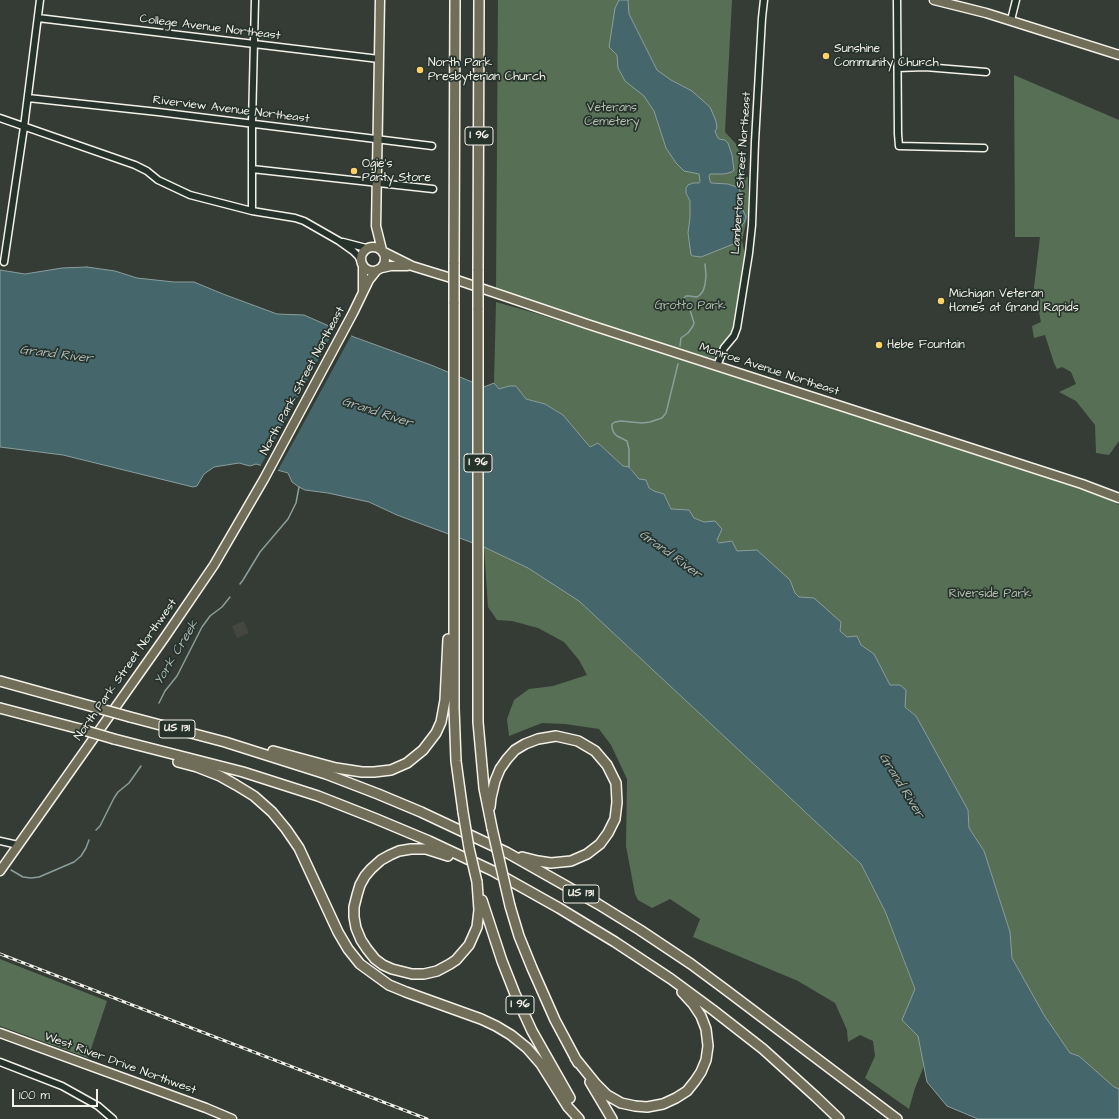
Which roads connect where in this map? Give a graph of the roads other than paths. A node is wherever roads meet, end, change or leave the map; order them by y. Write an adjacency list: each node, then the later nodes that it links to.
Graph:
1 (40, 0): 10 (street)
2 (255, 0): 12 (street)
3 (380, 0): 14 (main road)
4 (455, 0): 40 (highway, I 96, bridge)
5 (479, 0): 45 (highway, I 96, bridge)
6 (764, 0): 37 (street, Lamberton Street Northeast)
7 (897, 0): 15 (street)
8 (934, 0): 11 (main road)
9 (1016, 0): 11 (street)
10 (38, 18): 12 (street, College Avenue Northeast); 17 (street)
11 (1011, 20): 13 (main road)
12 (254, 44): 14 (street, College Avenue Northeast); 19 (street)
13 (1119, 55)
14 (379, 59): 21 (main road)
15 (898, 68): 16 (street); 23 (street)
16 (986, 72)
17 (28, 98): 19 (street, Riverview Avenue Northeast); 20 (street)
18 (0, 118): 20 (street)
19 (252, 124): 21 (street, Riverview Avenue Northeast); 24 (street)
20 (24, 127): 27 (street); 32 (street)
21 (377, 139): 22 (street, Riverview Avenue Northeast); 25 (main road)
22 (432, 146)
23 (984, 148)
24 (252, 169): 25 (street); 27 (street)
25 (378, 182): 26 (street); 28 (main road)
26 (433, 189)
27 (252, 211): 29 (street)
28 (376, 226): 30 (main road); 31 (main road)
29 (339, 241): 30 (street); 33 (street)
30 (367, 248): 31 (main road); 33 (main road)
31 (383, 251): 34 (main road, Monroe Avenue Northeast); 35 (main road)
32 (4, 262)
33 (362, 264): 35 (main road); 36 (main road, North Park Street Northeast)
34 (412, 266): 35 (main road, Monroe Avenue Northeast); 37 (main road, Monroe Avenue Northeast)
35 (380, 269): 36 (main road, North Park Street Northeast)
36 (363, 294): 38 (main road, North Park Street Northeast)
37 (717, 366): 39 (main road, Monroe Avenue Northeast)
38 (264, 479): 47 (main road, North Park Street Northwest)
39 (1119, 498)
40 (454, 596): 44 (highway); 51 (highway, I 96, bridge)
41 (0, 681): 44 (highway, US 131, bridge)
42 (0, 708): 43 (highway, US 131, bridge)
43 (116, 739): 50 (highway, US 131); 58 (highway)
44 (225, 742): 48 (highway, US 131)
45 (491, 824): 48 (highway); 54 (highway, I 96, bridge)
46 (0, 841): 47 (street)
47 (18, 845): 49 (main road, North Park Street Northwest)
48 (506, 852): 61 (highway, US 131)
49 (0, 870)
50 (493, 871): 51 (highway); 52 (highway, US 131)
51 (476, 882): 58 (highway, I 96)
52 (670, 979): 54 (highway); 60 (highway, US 131)
53 (0, 1033): 57 (main road, West River Drive Northwest)
54 (575, 1058): 59 (highway, I 96)
55 (0, 1062): 56 (street)
56 (113, 1119)
57 (232, 1119)
58 (581, 1119)
59 (612, 1119)
60 (839, 1119)
61 (897, 1119)

